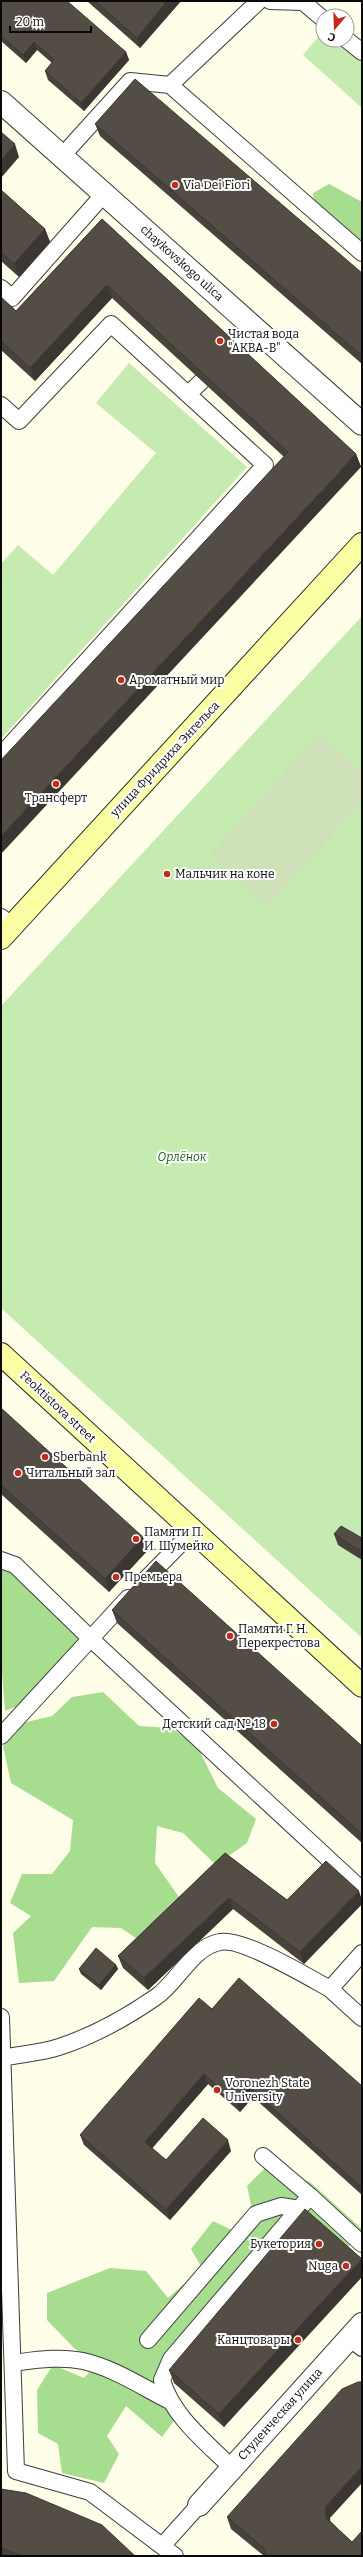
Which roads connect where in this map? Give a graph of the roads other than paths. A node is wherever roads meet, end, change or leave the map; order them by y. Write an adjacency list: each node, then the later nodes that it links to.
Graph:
1 (259, 1): 5 (lane)
2 (270, 1): 3 (lane)
3 (304, 2): 4 (lane)
4 (315, 12)
5 (170, 85): 7 (lane); 9 (lane)
6 (1, 102): 7 (street, chaykovskogo ulica)
7 (62, 156): 8 (street, chaykovskogo ulica)
8 (104, 194): 10 (lane); 11 (street, chaykovskogo ulica)
9 (362, 253)
10 (1, 288)
11 (253, 327): 12 (lane); 16 (street, chaykovskogo ulica)
12 (233, 349)
13 (202, 381): 14 (lane)
14 (188, 394): 15 (lane); 18 (lane)
15 (1, 405)
16 (362, 424)
17 (362, 544): 19 (street, улица Фридриха Энгельса)
18 (1, 755)
19 (5, 927)
20 (1, 1354): 21 (street, Feoktistova street)
21 (193, 1531): 23 (lane); 24 (street, Feoktistova street)
22 (1, 1560): 23 (lane)
23 (91, 1639): 25 (lane); 26 (lane)
24 (362, 1686)
25 (1, 1736)
26 (362, 1890)
27 (362, 1953): 28 (lane)
28 (330, 1989): 30 (lane); 31 (lane)
29 (1, 2017): 31 (lane)
30 (362, 2018)
31 (2, 2058): 33 (lane)
32 (263, 2156): 34 (lane)
33 (4, 2202): 38 (lane)
34 (305, 2202): 35 (lane); 37 (lane); 39 (lane)
35 (362, 2244)
36 (358, 2336): 40 (street, Студенческая улица)
37 (148, 2340)
38 (13, 2363): 39 (lane); 42 (lane)
39 (170, 2401): 40 (lane)
40 (232, 2468): 41 (street, Студенческая улица)
41 (199, 2505): 42 (lane)
42 (169, 2551)

